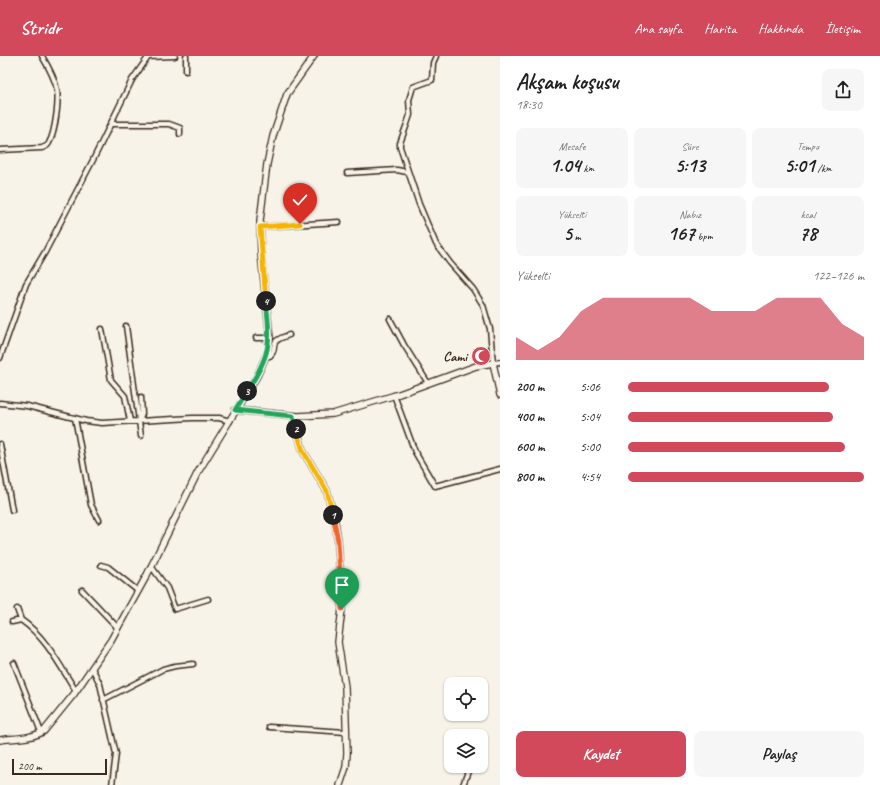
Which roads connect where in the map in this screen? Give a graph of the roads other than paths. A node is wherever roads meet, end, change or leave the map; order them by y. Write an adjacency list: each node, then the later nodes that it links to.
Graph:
1 (42, 56): 10 (street)
2 (175, 56): 6 (street)
3 (186, 56): 7 (street)
4 (314, 56): 14 (street)
5 (436, 56): 11 (street)
6 (148, 57): 8 (street)
7 (186, 71)
8 (111, 124): 9 (street); 22 (street)
9 (180, 134)
10 (0, 150)
11 (407, 172): 12 (street); 24 (street)
12 (347, 173)
13 (338, 222): 14 (street)
14 (260, 227): 20 (street)
15 (390, 319): 25 (street)
16 (126, 326): 34 (street)
17 (102, 329): 33 (street)
18 (288, 335): 21 (street)
19 (256, 338): 20 (street)
20 (270, 338): 21 (street)
21 (266, 356): 30 (street)
22 (0, 358)
23 (500, 362): 24 (street)
24 (493, 363): 25 (street); 27 (street)
25 (428, 383): 26 (street)
26 (394, 395): 31 (street); 38 (street)
27 (500, 396)
28 (140, 397): 34 (street)
29 (0, 403): 32 (street)
30 (235, 410): 31 (street); 35 (street)
31 (293, 416): 57 (street)
32 (75, 418): 33 (street); 40 (street)
33 (130, 421): 34 (street)
34 (139, 421): 35 (street); 36 (street)
35 (230, 421): 42 (street)
36 (141, 436)
37 (0, 444): 39 (street)
38 (500, 469)
39 (12, 510)
40 (99, 520)
41 (101, 565): 44 (street)
42 (151, 566): 44 (street); 45 (street)
43 (82, 590): 49 (street)
44 (138, 591): 49 (street)
45 (208, 599)
46 (17, 609): 47 (street)
47 (21, 620): 48 (street); 53 (street)
48 (12, 622)
49 (118, 628): 52 (street)
50 (14, 663): 56 (street)
51 (194, 664): 54 (street)
52 (92, 668): 53 (street); 54 (street)
53 (76, 690): 56 (street)
54 (103, 700): 60 (street)
55 (269, 727): 57 (street)
56 (41, 732): 58 (street)
57 (346, 732): 61 (street)
58 (0, 740)
59 (467, 773): 62 (street)
60 (112, 785)
61 (340, 785)
62 (463, 785)

